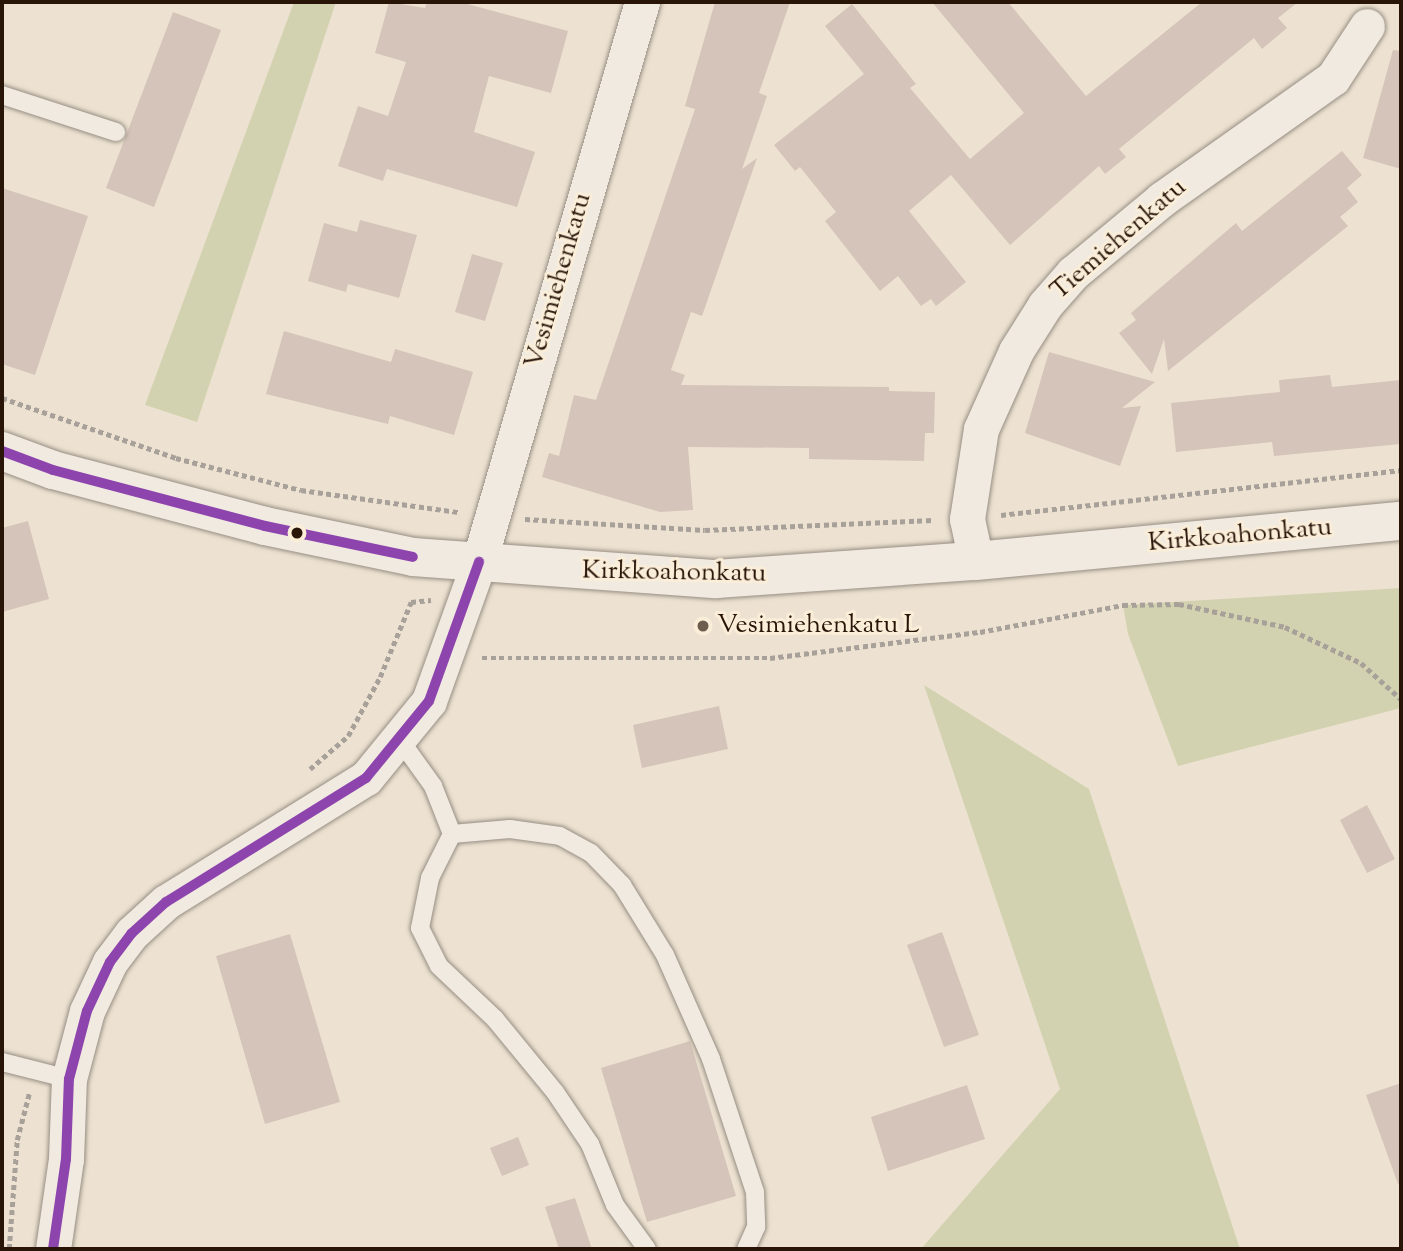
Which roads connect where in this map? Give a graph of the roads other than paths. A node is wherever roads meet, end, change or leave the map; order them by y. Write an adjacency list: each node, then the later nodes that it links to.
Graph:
1 (642, 2): 8 (street, Vesimiehenkatu)
2 (1367, 26): 7 (street, Tiemiehenkatu)
3 (2, 95): 4 (lane)
4 (116, 132)
5 (2, 451): 8 (street, Kirkkoahonkatu)
6 (1401, 521): 7 (street, Kirkkoahonkatu)
7 (976, 561): 8 (street, Kirkkoahonkatu)
8 (479, 562): 9 (street, Vesimiehenkatu)
9 (400, 740): 10 (lane); 12 (street, Vesimiehenkatu)
10 (452, 834): 14 (lane); 15 (lane)
11 (2, 1062): 12 (lane)
12 (69, 1079): 13 (street, Vesimiehenkatu)
13 (53, 1249)
14 (647, 1249)
15 (746, 1249)

